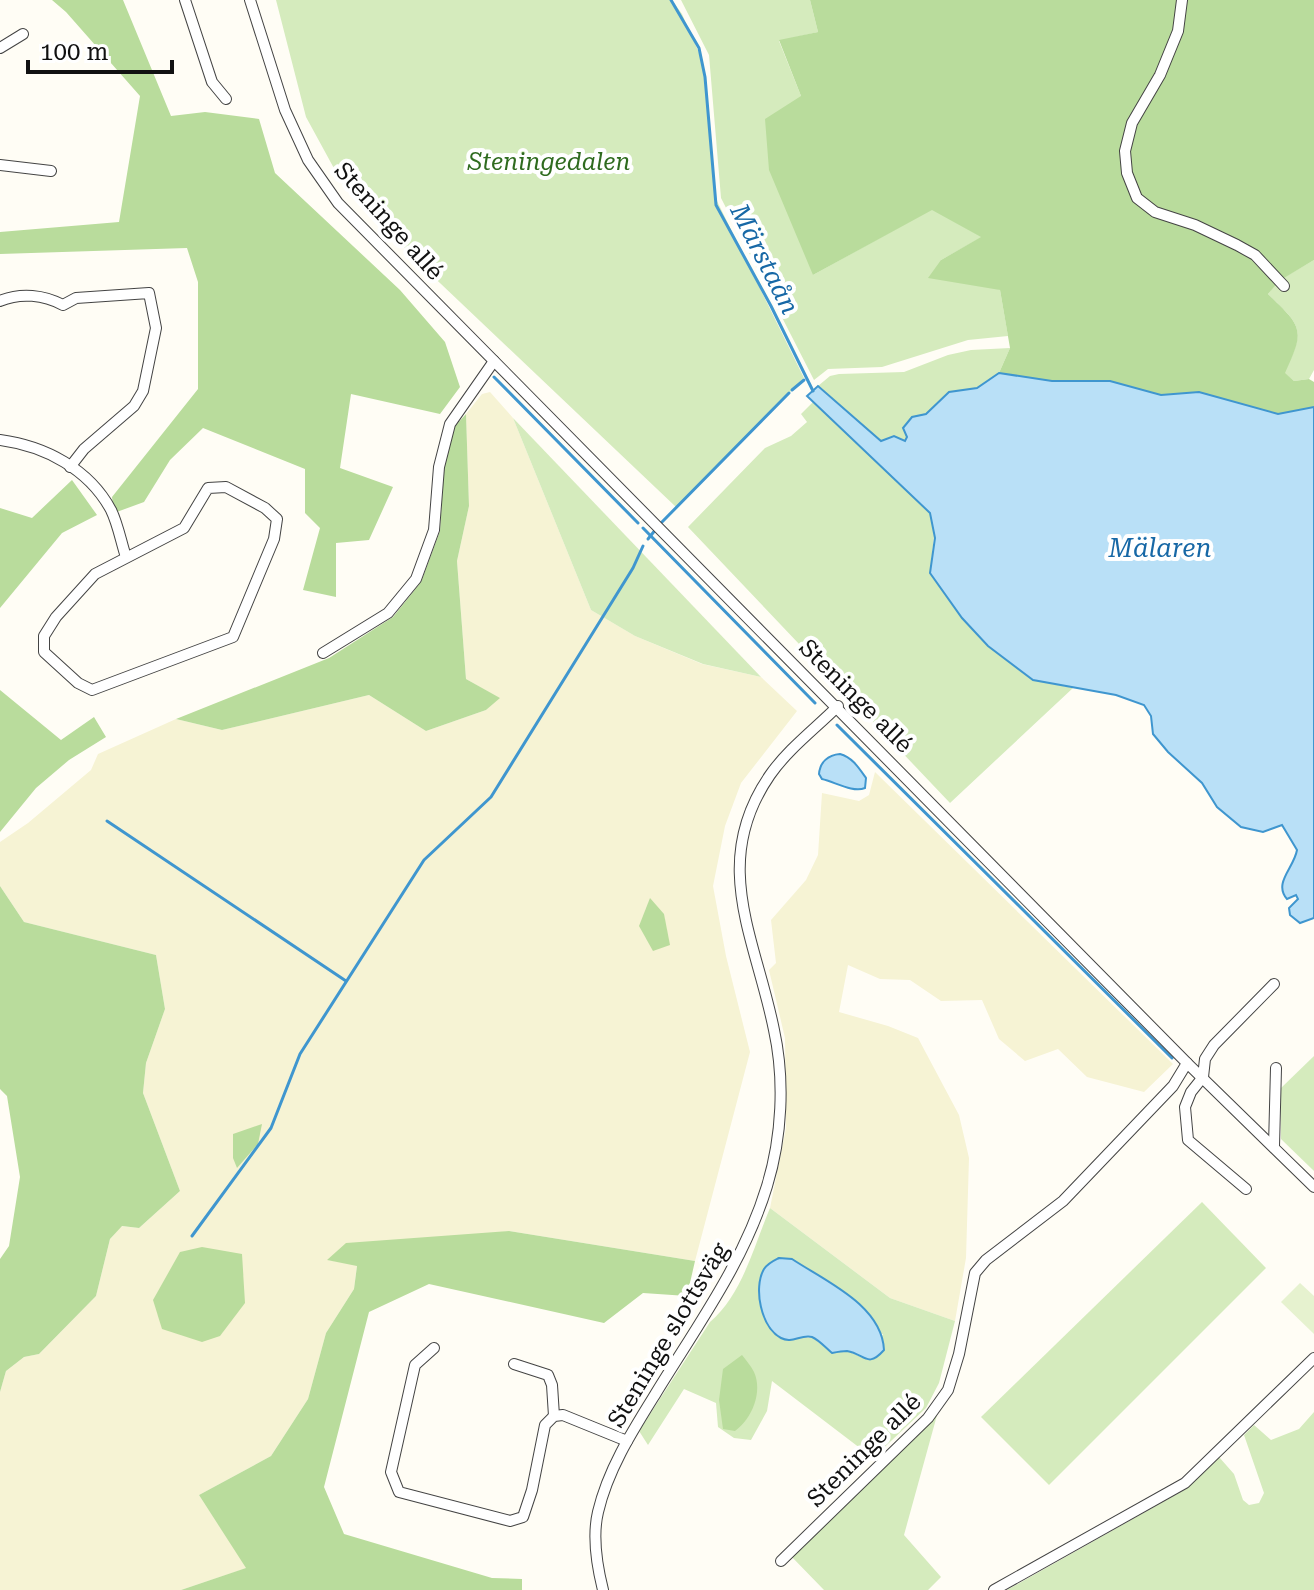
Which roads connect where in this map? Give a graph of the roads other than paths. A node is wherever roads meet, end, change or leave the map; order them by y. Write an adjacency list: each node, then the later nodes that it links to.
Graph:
1 (185, 0): 6 (street)
2 (250, 0): 11 (street, Steninge allé)
3 (1182, 0): 9 (street)
4 (23, 34): 5 (street)
5 (0, 48)
6 (226, 99)
7 (0, 165): 8 (street)
8 (51, 171)
9 (1284, 286)
10 (0, 301): 13 (street)
11 (494, 361): 15 (street); 16 (street, Steninge allé)
12 (0, 440): 13 (street)
13 (70, 467): 14 (street)
14 (126, 557): 14 (street)
15 (323, 653)
16 (838, 706): 18 (street, Steninge allé); 28 (street, Steninge slottsväg)
17 (1274, 984): 20 (street)
18 (1187, 1063): 20 (street, Steninge allé); 29 (street, Steninge allé)
19 (1276, 1068): 21 (street)
20 (1203, 1077): 21 (street, Steninge allé); 23 (street)
21 (1274, 1146): 22 (street, Steninge allé)
22 (1314, 1187)
23 (1246, 1189)
24 (434, 1348): 27 (street)
25 (1314, 1358): 31 (street)
26 (514, 1364): 27 (street)
27 (554, 1416): 28 (street)
28 (627, 1441): 30 (street, Steninge slottsväg)
29 (781, 1561)
30 (603, 1590)
31 (994, 1590)

